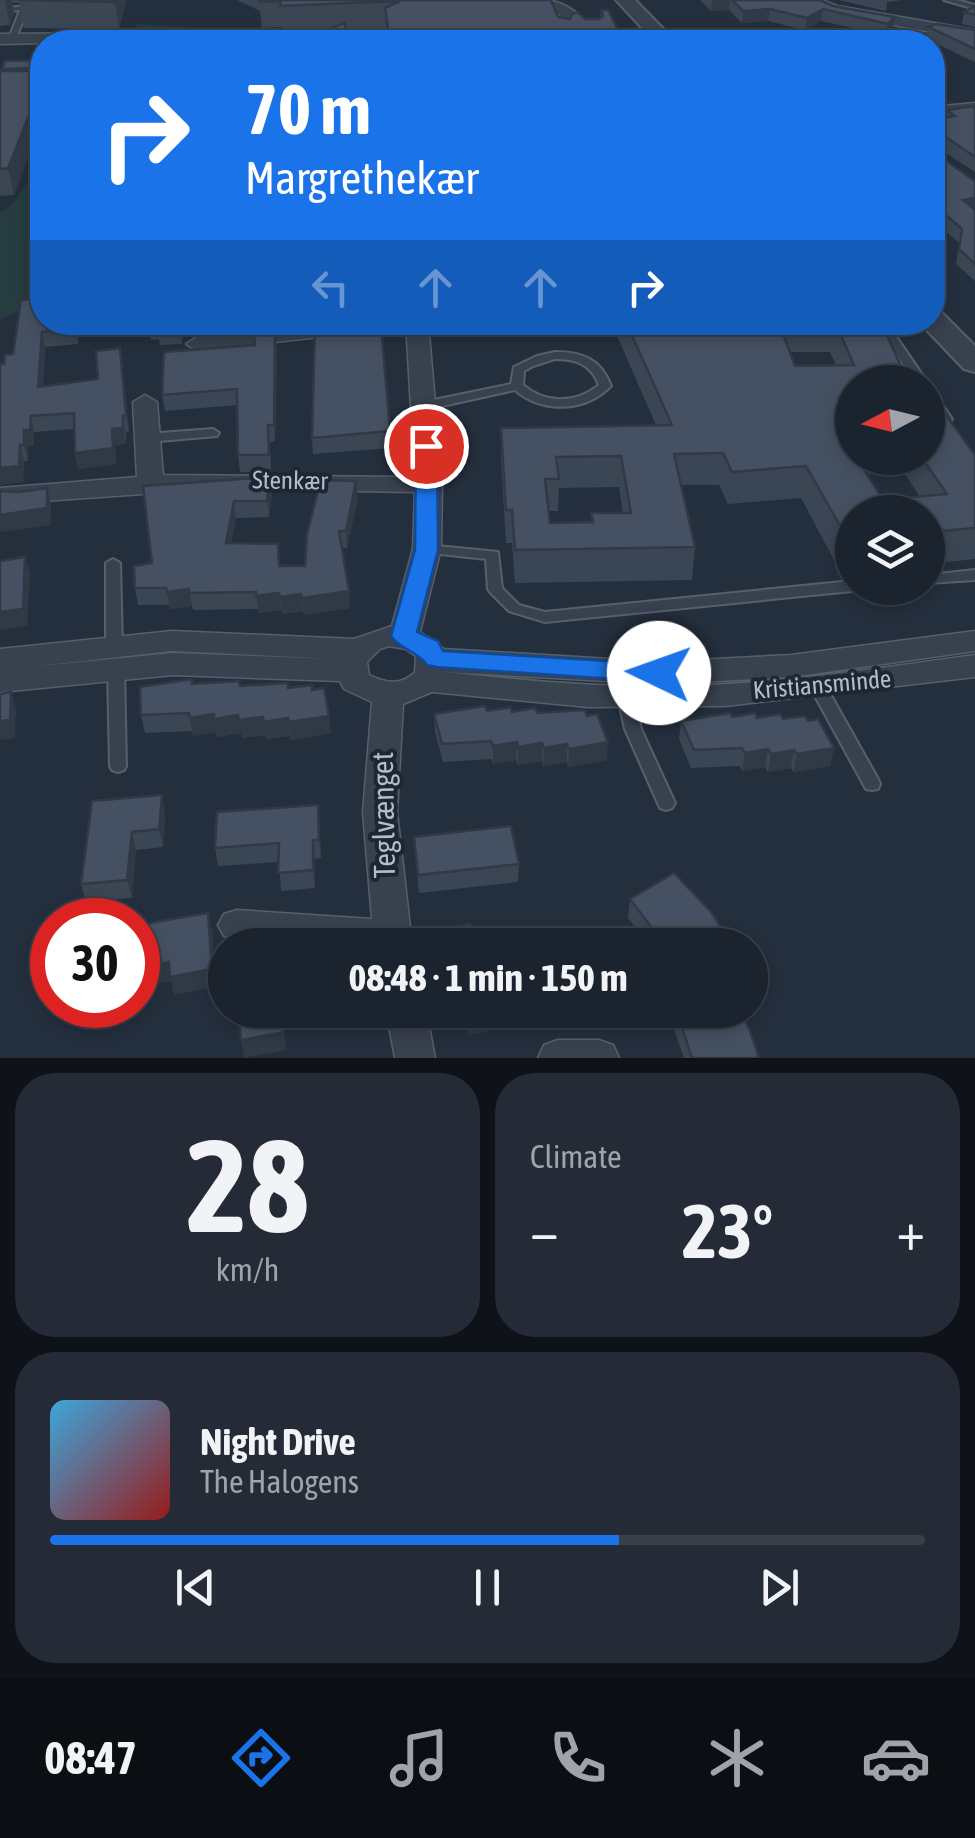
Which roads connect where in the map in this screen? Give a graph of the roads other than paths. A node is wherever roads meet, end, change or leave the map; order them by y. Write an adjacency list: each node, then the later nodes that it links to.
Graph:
1 (548, 0): 10 (street)
2 (625, 0): 11 (street)
3 (646, 0): 12 (street)
4 (810, 0): 13 (street)
5 (948, 0): 8 (lane)
6 (25, 8): 7 (lane); 9 (lane); 16 (lane)
7 (37, 8)
8 (975, 8)
9 (5, 9)
10 (578, 30)
11 (654, 30)
12 (672, 30)
13 (942, 30)
14 (945, 31): 15 (street)
15 (975, 36)
16 (6, 39)
17 (975, 108): 18 (street)
18 (945, 111)
19 (945, 332): 24 (street)
20 (310, 335): 23 (street)
21 (419, 335): 28 (street)
22 (889, 335): 25 (lane)
23 (197, 344)
24 (975, 363)
25 (909, 365)
26 (518, 386): 26 (lane); 28 (lane)
27 (144, 402): 32 (street)
28 (424, 406): 34 (street)
29 (945, 418): 30 (lane)
30 (952, 428)
31 (212, 432): 32 (lane)
32 (147, 438): 33 (street)
33 (150, 481): 34 (street, Stenkær); 35 (street, Stenkær)
34 (429, 485): 36 (street)
35 (0, 496)
36 (427, 550): 40 (lane); 41 (street)
37 (113, 563): 43 (lane)
38 (975, 574): 39 (lane)
39 (945, 577)
40 (835, 588)
41 (404, 636): 45 (street); 47 (street)
42 (975, 641): 47 (street, Kristiansminde)
43 (115, 657): 44 (street); 45 (street); 48 (street); 52 (lane)
44 (0, 660)
45 (354, 660): 50 (street)
46 (975, 666): 49 (street, Kristiansminde)
47 (432, 670): 50 (street); 51 (street, Kristiansminde)
48 (0, 682)
49 (818, 686): 51 (street, Kristiansminde); 53 (lane)
50 (388, 695): 57 (street, Teglvænget)
51 (626, 697): 54 (lane)
52 (118, 766)
53 (872, 784)
54 (666, 803)
55 (237, 925): 56 (street, Teglvænget)
56 (268, 928)
57 (391, 928)
58 (409, 1028): 59 (street)
59 (415, 1058)
60 (558, 1058): 61 (street)
61 (599, 1058)

